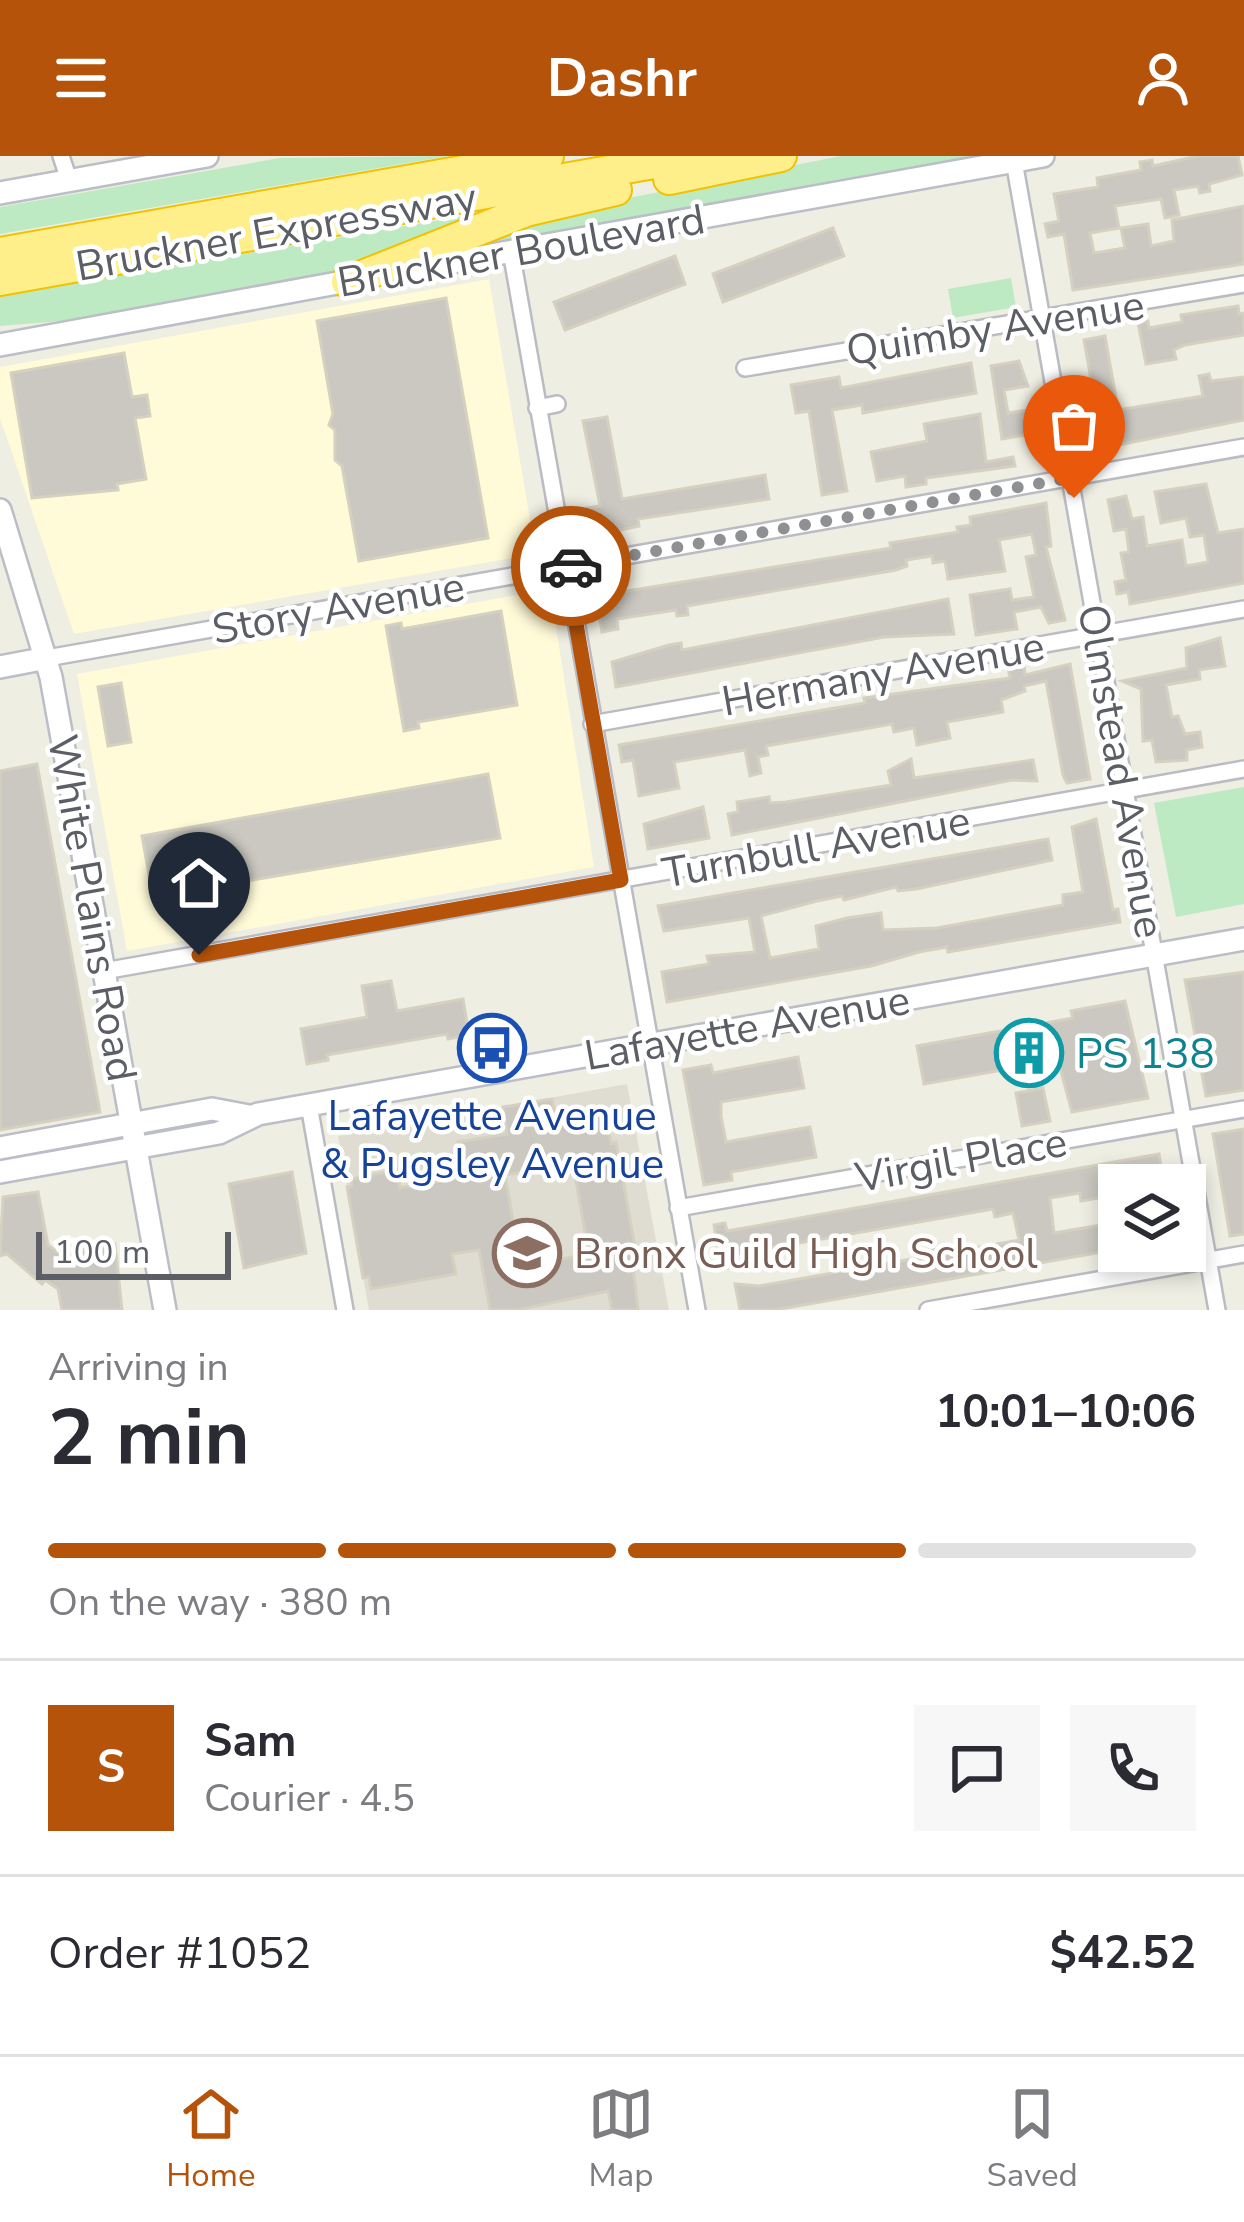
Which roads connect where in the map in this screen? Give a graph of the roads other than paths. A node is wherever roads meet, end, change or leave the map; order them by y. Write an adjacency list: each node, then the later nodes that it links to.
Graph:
1 (61, 156): 8 (street)
2 (207, 156): 8 (main road)
3 (548, 156): 11 (highway, Bruckner Expressway)
4 (693, 156): 12 (highway, Bruckner Expressway)
5 (781, 156): 13 (highway)
6 (1042, 156): 7 (main road, Bruckner Boulevard)
7 (1014, 161): 10 (main road, Bruckner Boulevard); 15 (street, Olmstead Avenue)
8 (69, 180): 9 (main road)
9 (0, 193)
10 (511, 251): 13 (main road, Bruckner Boulevard); 19 (street)
11 (0, 253)
12 (0, 280)
13 (347, 282): 16 (main road, Bruckner Boulevard)
14 (1244, 284): 15 (street, Quimby Avenue)
15 (1042, 320): 17 (street, Quimby Avenue); 21 (street, Olmstead Avenue)
16 (0, 345)
17 (745, 368)
18 (557, 404): 19 (street)
19 (537, 408): 23 (street)
20 (1244, 447): 21 (street, Story Avenue)
21 (1070, 478): 23 (street, Story Avenue); 25 (street, Olmstead Avenue)
22 (0, 510): 26 (main road, White Plains Road)
23 (566, 567): 26 (street, Story Avenue); 28 (street)
24 (1244, 609): 25 (street, Hermany Avenue)
25 (1098, 634): 28 (street, Hermany Avenue); 30 (street, Olmstead Avenue)
26 (46, 658): 27 (main road, Story Avenue); 34 (main road, White Plains Road)
27 (0, 667)
28 (592, 724): 31 (street)
29 (1244, 769): 30 (street, Turnbull Avenue)
30 (1125, 790): 31 (street, Turnbull Avenue); 33 (street, Olmstead Avenue)
31 (621, 880): 34 (street, Turnbull Avenue); 35 (street)
32 (1244, 939): 33 (main road, Lafayette Avenue)
33 (1154, 955): 35 (main road, Lafayette Avenue); 39 (street, Olmstead Avenue)
34 (104, 971): 40 (main road, White Plains Road)
35 (650, 1044): 36 (main road, Lafayette Avenue); 44 (street)
36 (309, 1106): 38 (main road, Lafayette Avenue); 48 (street)
37 (1244, 1109): 39 (street, Virgil Place)
38 (249, 1116): 40 (main road, Lafayette Avenue); 42 (main road, Lafayette Avenue)
39 (1184, 1120): 44 (street, Virgil Place); 46 (street, Olmstead Avenue)
40 (131, 1123): 41 (main road, Lafayette Avenue); 42 (main road, White Plains Road)
41 (0, 1148)
42 (136, 1148): 43 (main road, Lafayette Avenue); 47 (main road, White Plains Road)
43 (0, 1172)
44 (678, 1208): 49 (street)
45 (1244, 1254): 46 (street)
46 (1208, 1260): 50 (street); 51 (street, Olmstead Avenue)
47 (165, 1310)
48 (345, 1310)
49 (697, 1310)
50 (928, 1310)
51 (1217, 1310)

